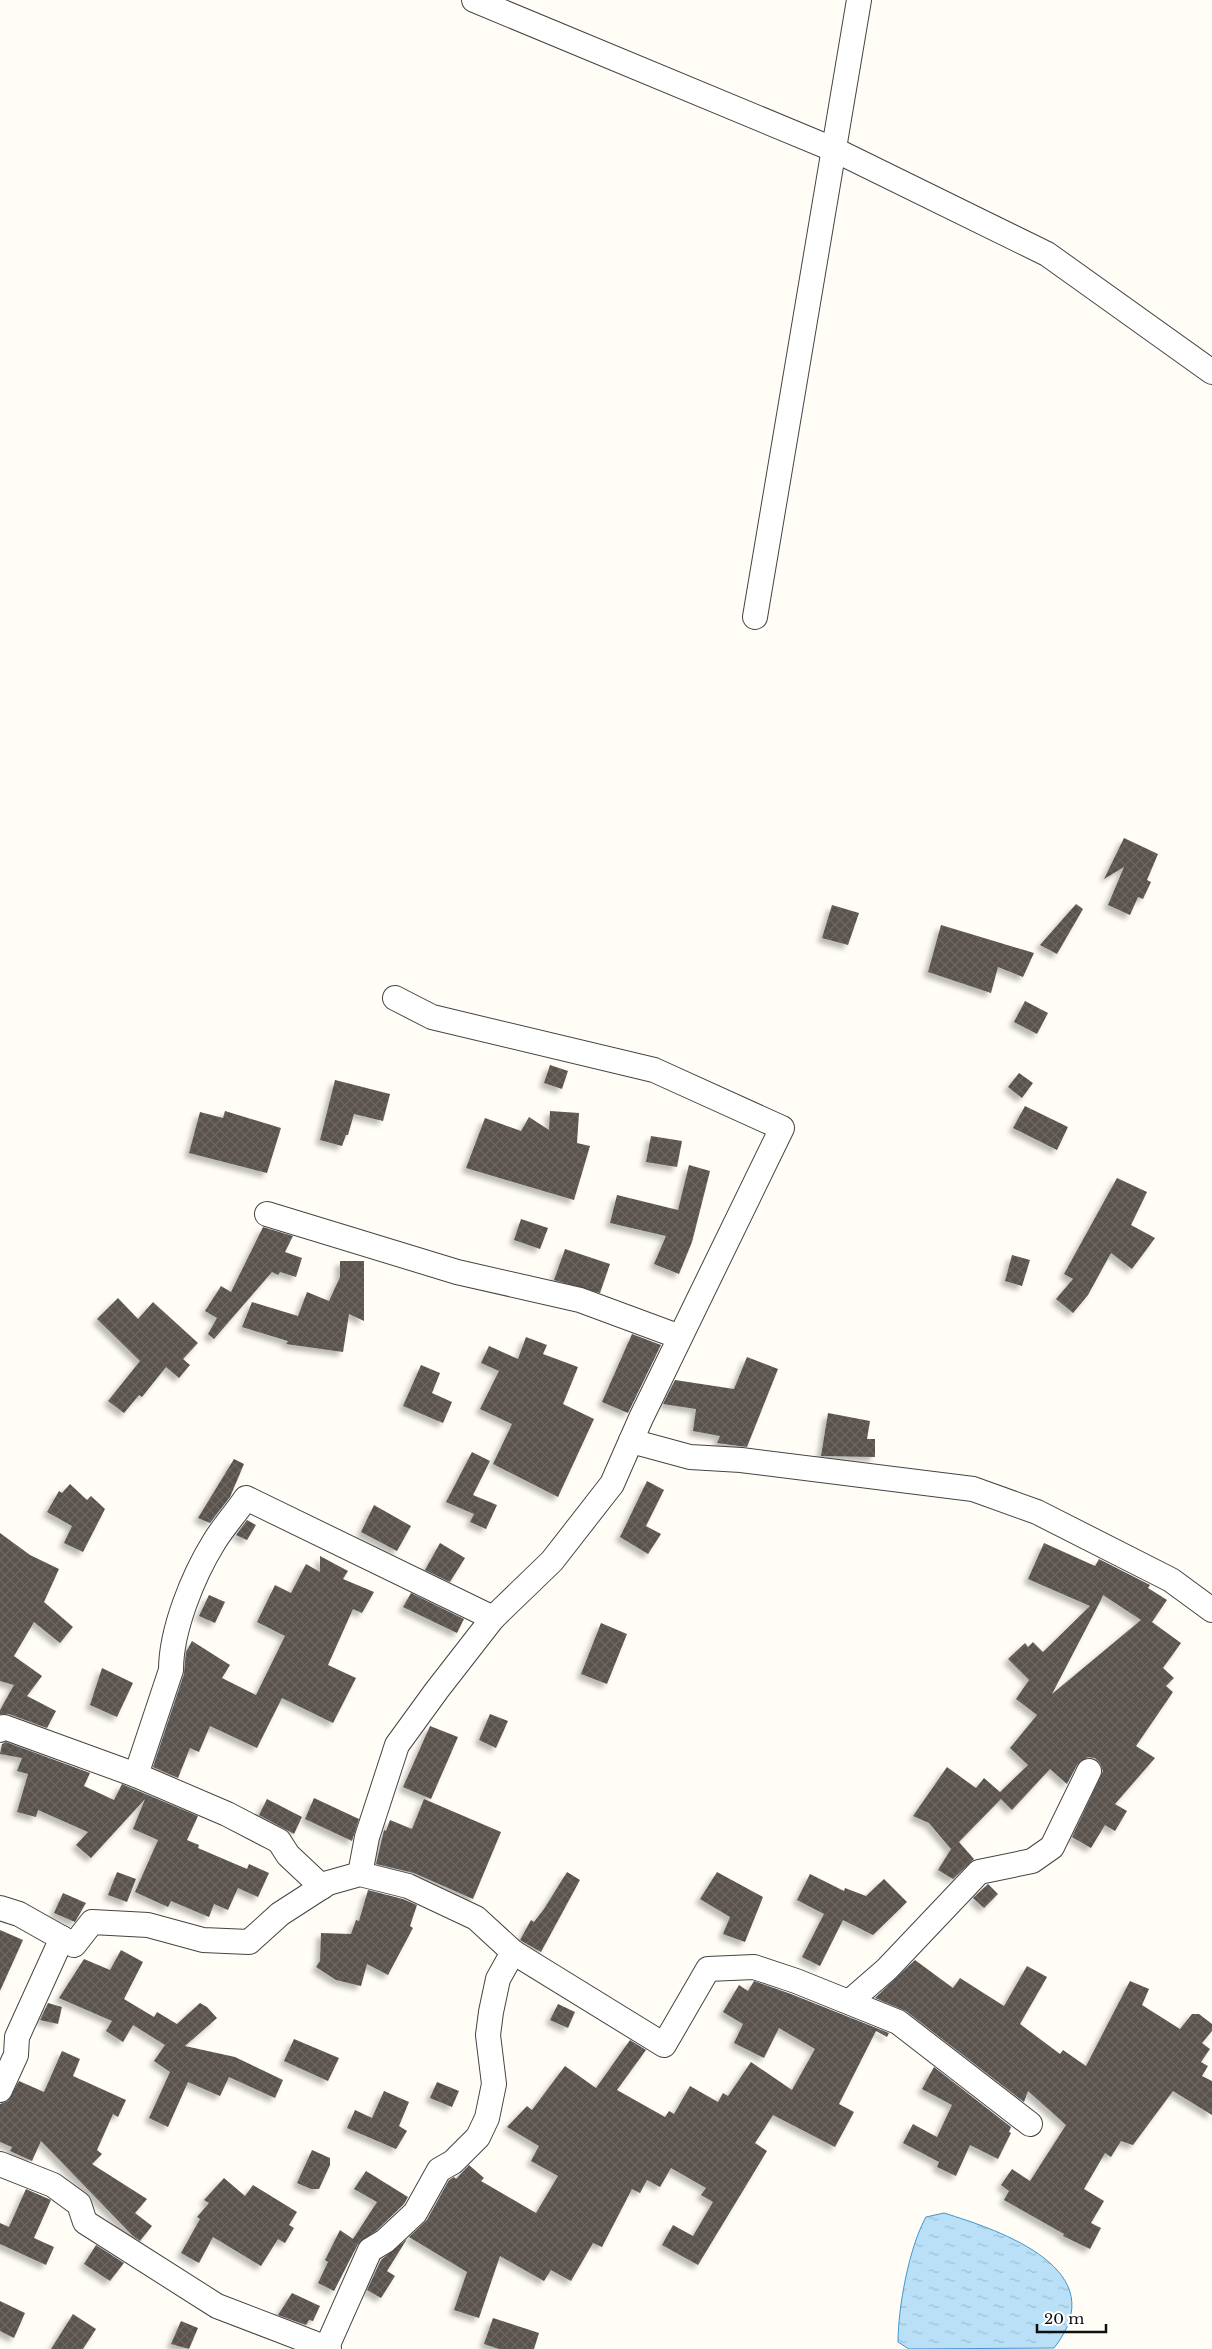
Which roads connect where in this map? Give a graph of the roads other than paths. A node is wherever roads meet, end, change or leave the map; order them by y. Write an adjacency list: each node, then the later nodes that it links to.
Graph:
1 (474, 0): 3 (street)
2 (859, 0): 3 (street)
3 (835, 150): 4 (street); 5 (street)
4 (1212, 372)
5 (756, 617)
6 (395, 998): 8 (street)
7 (267, 1214): 8 (street)
8 (680, 1337): 9 (street)
9 (631, 1441): 10 (street); 11 (street)
10 (1212, 1610)
11 (493, 1618): 14 (street); 15 (street)
12 (0, 1730): 14 (street)
13 (1089, 1771): 20 (street)
14 (136, 1775): 16 (street)
15 (360, 1874): 16 (street); 19 (street)
16 (322, 1887): 18 (street)
17 (0, 1908): 18 (street)
18 (62, 1938): 21 (street)
19 (513, 1952): 20 (street); 24 (street)
20 (849, 2002): 22 (street)
21 (0, 2090)
22 (1030, 2124)
23 (0, 2164): 24 (street)
24 (327, 2349)

